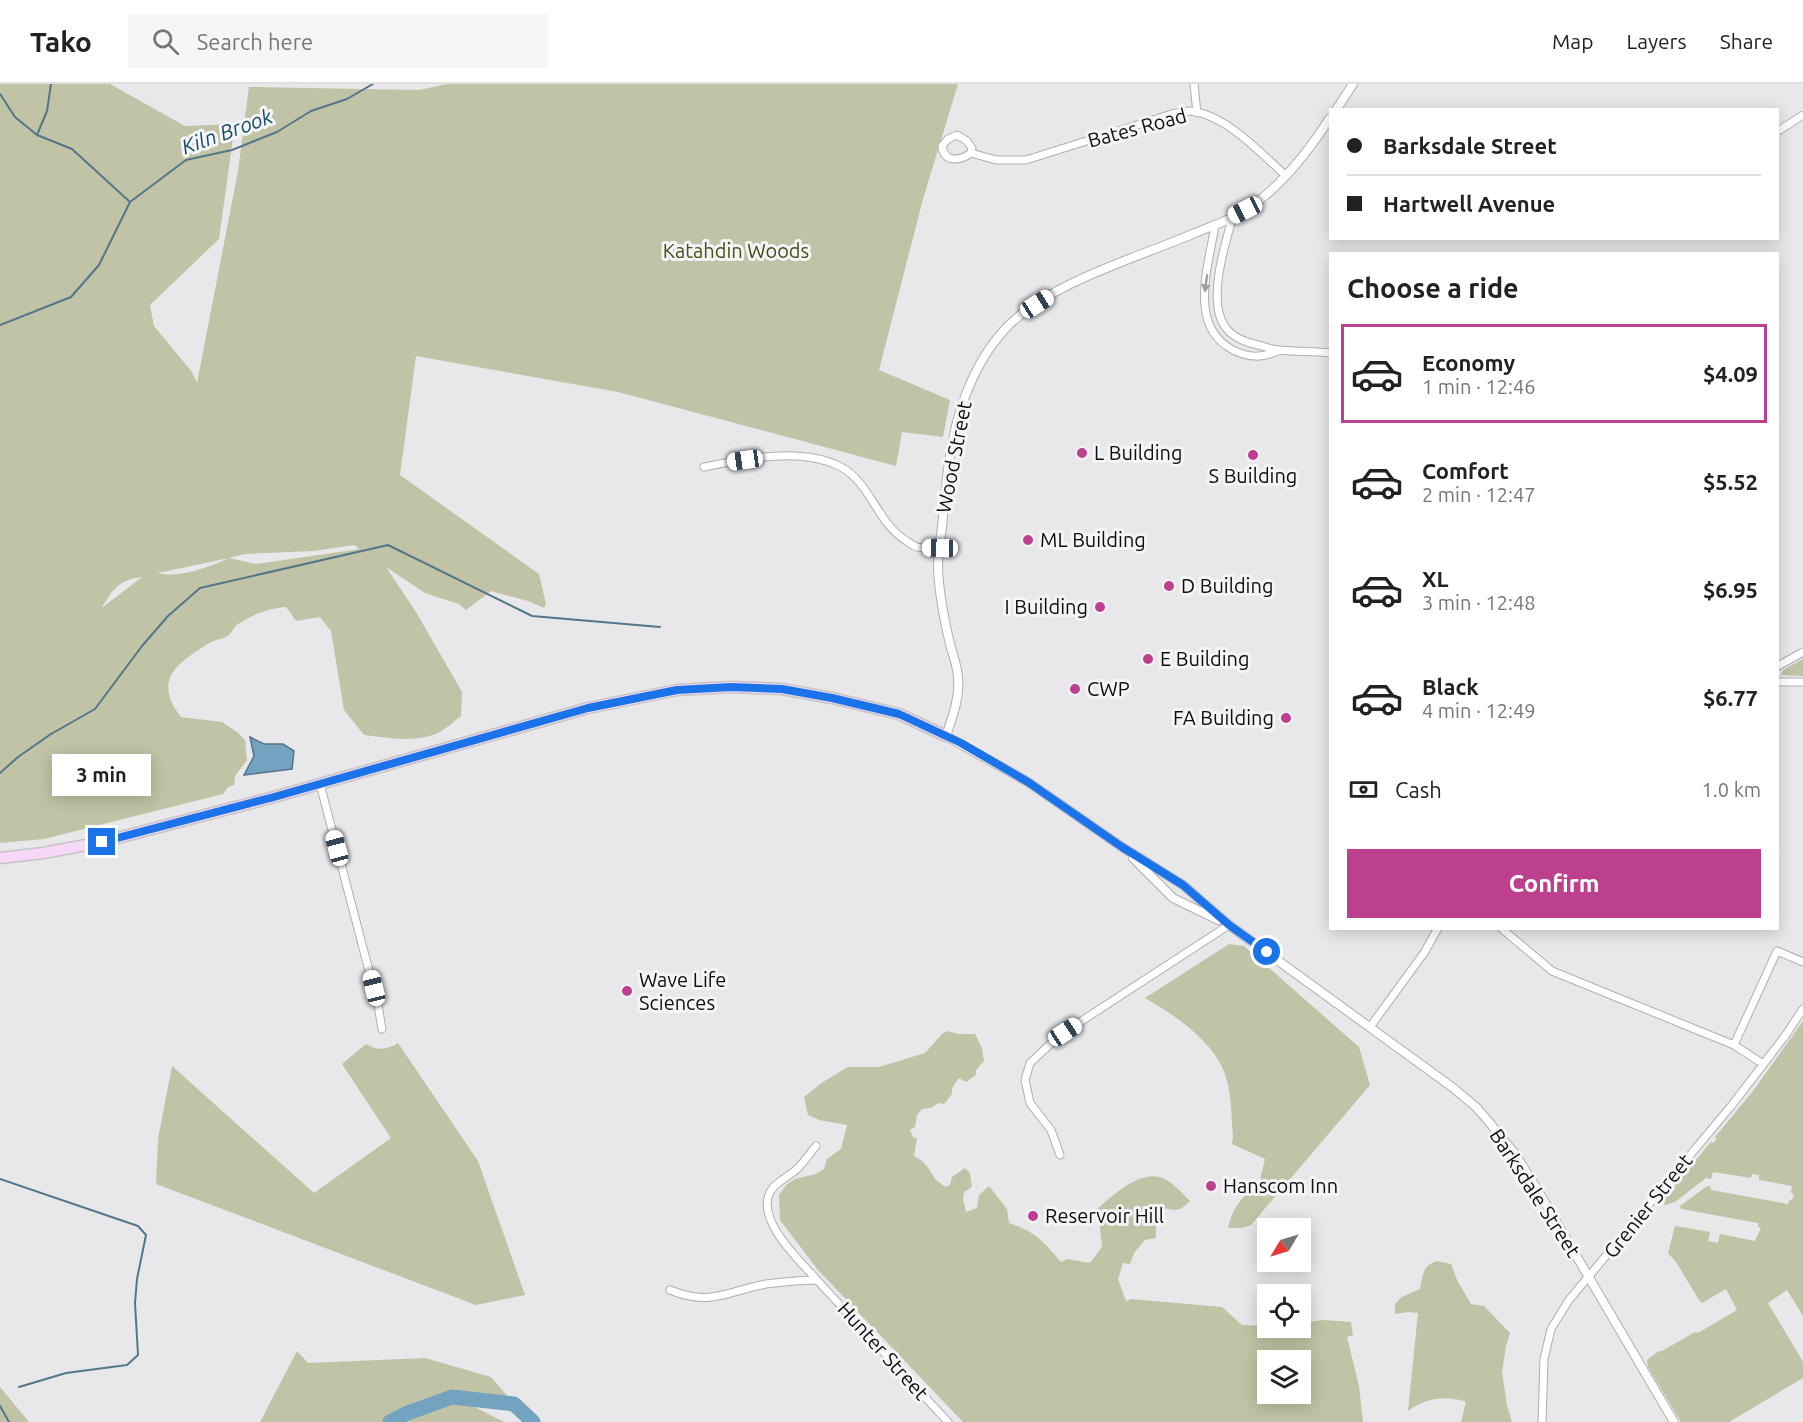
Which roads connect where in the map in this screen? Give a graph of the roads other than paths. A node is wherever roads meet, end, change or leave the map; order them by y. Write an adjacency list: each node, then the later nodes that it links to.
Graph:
1 (1194, 84): 4 (street)
2 (1353, 84): 3 (street)
3 (1337, 108)
4 (1197, 113): 8 (street, Bates Road); 9 (street, Bates Road)
5 (1803, 115): 7 (street)
6 (1329, 119): 9 (street, Wood Street)
7 (1779, 129)
8 (971, 153)
9 (1286, 176): 10 (street, Wood Street)
10 (1233, 216): 11 (street, Wood Street); 12 (street)
11 (1215, 225): 12 (street, one-way to 12); 15 (street, Wood Street)
12 (1279, 350): 13 (street)
13 (1329, 352)
14 (704, 467): 15 (street)
15 (940, 548): 20 (street, Wood Street)
16 (1803, 652): 17 (street)
17 (1779, 665)
18 (1779, 682): 19 (street)
19 (1803, 682)
20 (946, 736): 21 (main road); 22 (street)
21 (320, 784): 23 (main road); 30 (street)
22 (1122, 847): 24 (street, Barksdale Street); 24 (street, Barksdale Street)
23 (0, 858)
24 (1229, 925): 29 (street, Barksdale Street); 34 (street)
25 (1437, 930): 29 (street)
26 (1503, 930): 31 (street)
27 (1803, 962): 31 (street)
28 (1803, 1009): 32 (street, Grenier Street)
29 (1370, 1027): 35 (street, Barksdale Street)
30 (382, 1029)
31 (1734, 1045): 32 (street)
32 (1763, 1064): 35 (street, Grenier Street)
33 (816, 1146): 36 (street, Hunter Street)
34 (1060, 1155)
35 (1589, 1279): 39 (street, Grenier Street); 40 (street, Barksdale Street)
36 (817, 1280): 37 (street); 38 (street, Hunter Street)
37 (670, 1290)
38 (948, 1422)
39 (1542, 1422)
40 (1674, 1422)

